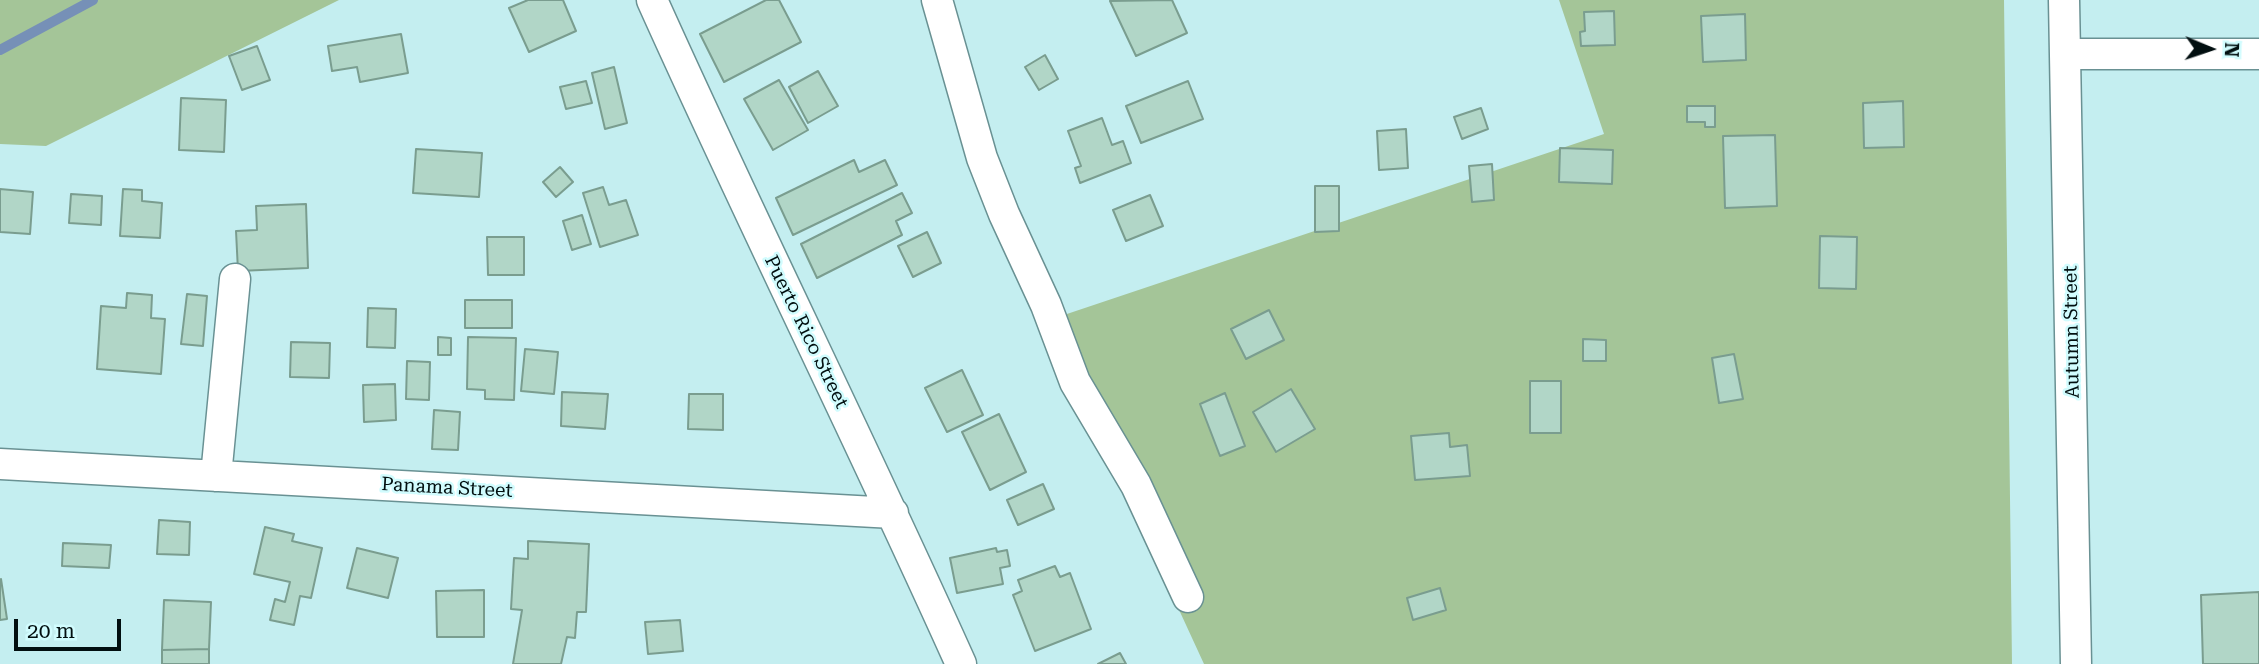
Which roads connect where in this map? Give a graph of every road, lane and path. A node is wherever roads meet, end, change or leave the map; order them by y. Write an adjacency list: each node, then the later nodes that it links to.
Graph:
1 (652, 0): 9 (street, Puerto Rico Street)
2 (937, 0): 10 (street)
3 (2064, 0): 4 (street, Autumn Street)
4 (2065, 54): 5 (street); 12 (street, Autumn Street)
5 (2259, 54)
6 (235, 279): 8 (street)
7 (0, 464): 8 (street, Panama Street)
8 (216, 476): 9 (street, Panama Street)
9 (893, 513): 11 (street, Puerto Rico Street)
10 (1188, 597)
11 (961, 664)
12 (2076, 664)

